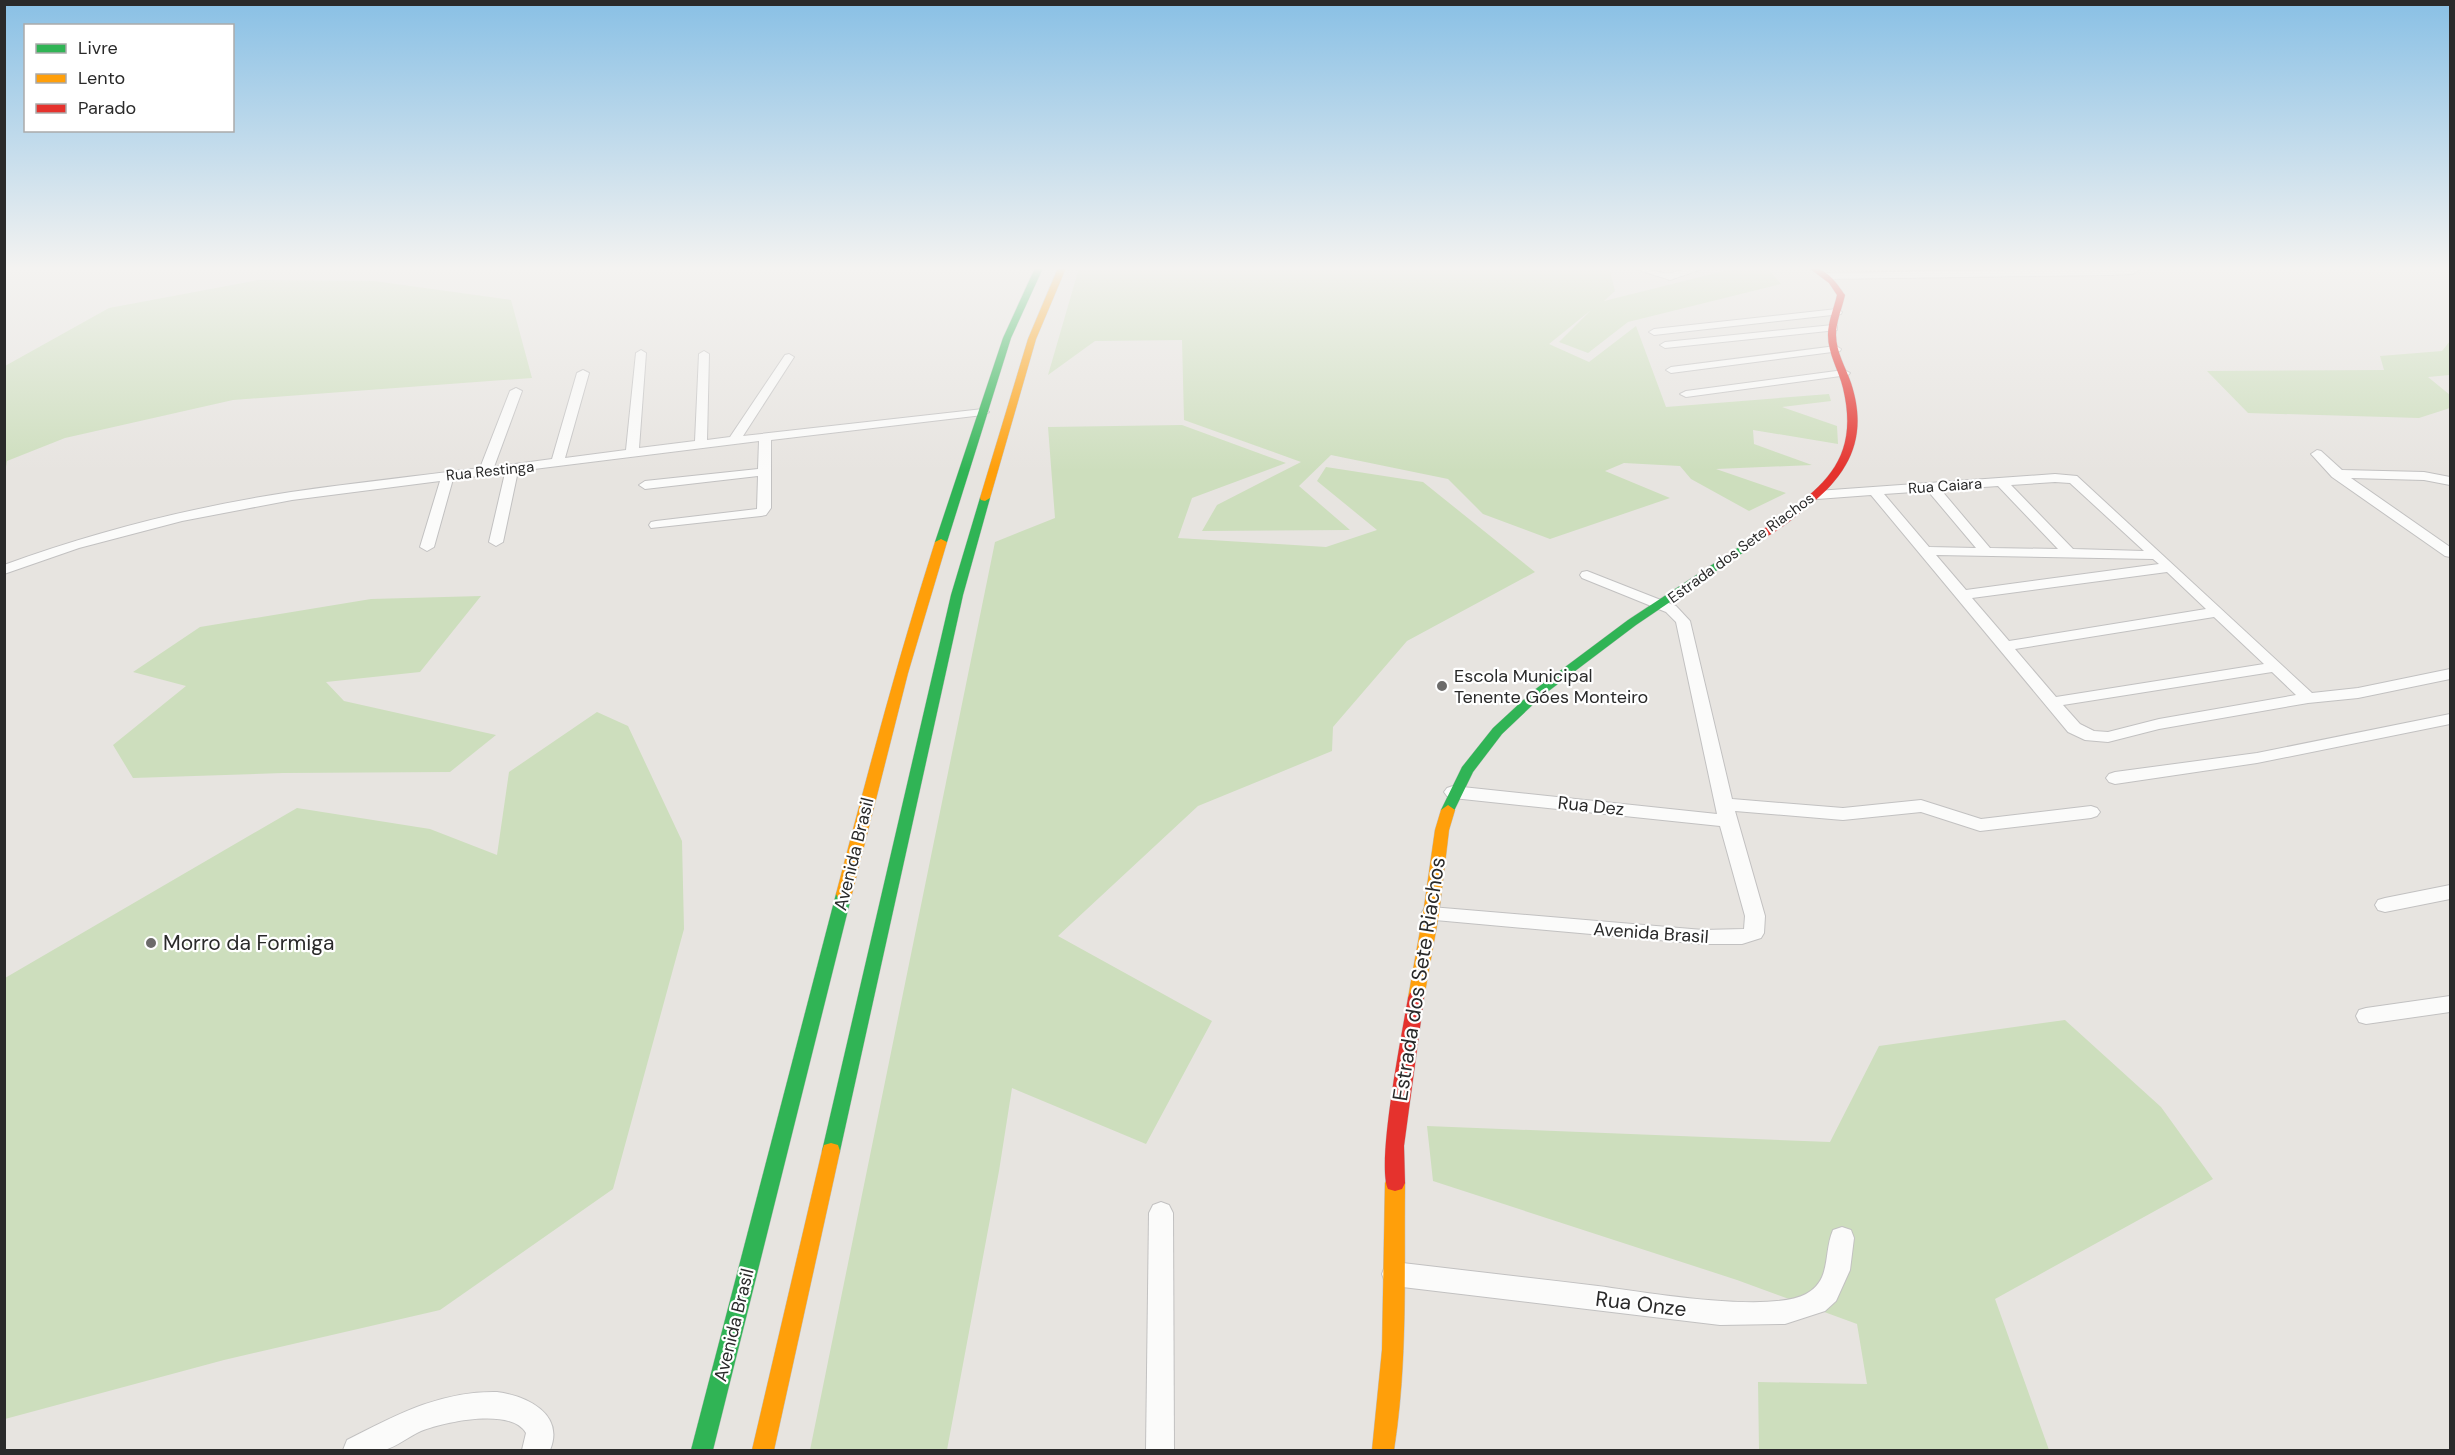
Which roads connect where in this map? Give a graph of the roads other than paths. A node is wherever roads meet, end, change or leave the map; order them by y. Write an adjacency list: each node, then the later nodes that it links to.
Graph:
1 (1008, 336): 15 (main road, Avenida Brasil)
2 (1033, 336): 68 (main road)
3 (1755, 336): 5 (street)
4 (1834, 336): 6 (main road, Estrada dos Sete Riachos)
5 (1665, 345)
6 (1836, 349): 10 (street); 12 (main road, Estrada dos Sete Riachos)
7 (642, 353): 19 (street)
8 (704, 354): 18 (street)
9 (789, 357): 17 (street)
10 (1671, 370)
11 (583, 373): 21 (street)
12 (1844, 373): 14 (street); 32 (main road, Estrada dos Sete Riachos)
13 (516, 391): 23 (street)
14 (1686, 394)
15 (983, 412): 16 (street, Rua Restinga); 67 (main road, Avenida Brasil)
16 (765, 437): 17 (street, Rua Restinga); 24 (street)
17 (734, 440): 18 (street, Rua Restinga)
18 (701, 444): 19 (street, Rua Restinga)
19 (632, 453): 21 (street, Rua Restinga)
20 (2317, 454): 25 (street)
21 (557, 463): 22 (street, Rua Restinga)
22 (512, 468): 23 (street, Rua Restinga); 34 (street)
23 (486, 470): 26 (street, Rua Restinga)
24 (763, 472): 29 (street); 33 (street)
25 (2336, 474): 27 (street); 39 (street)
26 (448, 475): 35 (street); 42 (street, Rua Restinga)
27 (2451, 481)
28 (2001, 482): 30 (street, Rua Caiara); 38 (street); 40 (street, Rua Caiara)
29 (645, 484)
30 (1930, 486): 31 (street, Rua Caiara); 36 (street)
31 (1875, 492): 32 (street, Rua Caiara); 37 (street)
32 (1817, 495): 45 (main road, Estrada dos Sete Riachos)
33 (656, 525)
34 (496, 542)
35 (427, 547)
36 (1985, 550): 37 (street); 38 (street)
37 (1926, 551): 44 (street)
38 (2068, 552): 40 (street)
39 (2451, 553)
40 (2156, 555): 41 (street)
41 (2170, 567): 44 (street); 46 (street)
42 (4, 570)
43 (1587, 575): 45 (street, Estrada dos Sete Riachos)
44 (1963, 595): 47 (street)
45 (1661, 605): 54 (main road, Estrada dos Sete Riachos); 55 (street, Estrada dos Sete Riachos)
46 (2217, 612): 47 (street); 48 (street)
47 (2004, 646): 51 (street)
48 (2276, 667): 50 (street); 51 (street)
49 (2451, 674): 50 (street)
50 (2308, 698): 51 (street)
51 (2052, 702)
52 (2451, 719): 53 (street)
53 (2115, 778)
54 (1453, 792): 55 (street, Rua Dez); 59 (main road, Estrada dos Sete Riachos)
55 (1727, 812): 56 (street, Rua Dez); 59 (street, Avenida Brasil)
56 (2091, 812)
57 (2451, 892): 58 (street)
58 (2385, 905)
59 (1431, 914): 64 (main road, Estrada dos Sete Riachos)
60 (2451, 1004): 61 (street)
61 (2366, 1016)
62 (1161, 1213): 69 (street)
63 (1842, 1238): 64 (street, Rua Onze)
64 (1394, 1274): 70 (main road, Estrada dos Sete Riachos)
65 (357, 1450): 66 (street)
66 (536, 1450)
67 (702, 1450)
68 (763, 1450)
69 (1160, 1450)
70 (1383, 1450)

